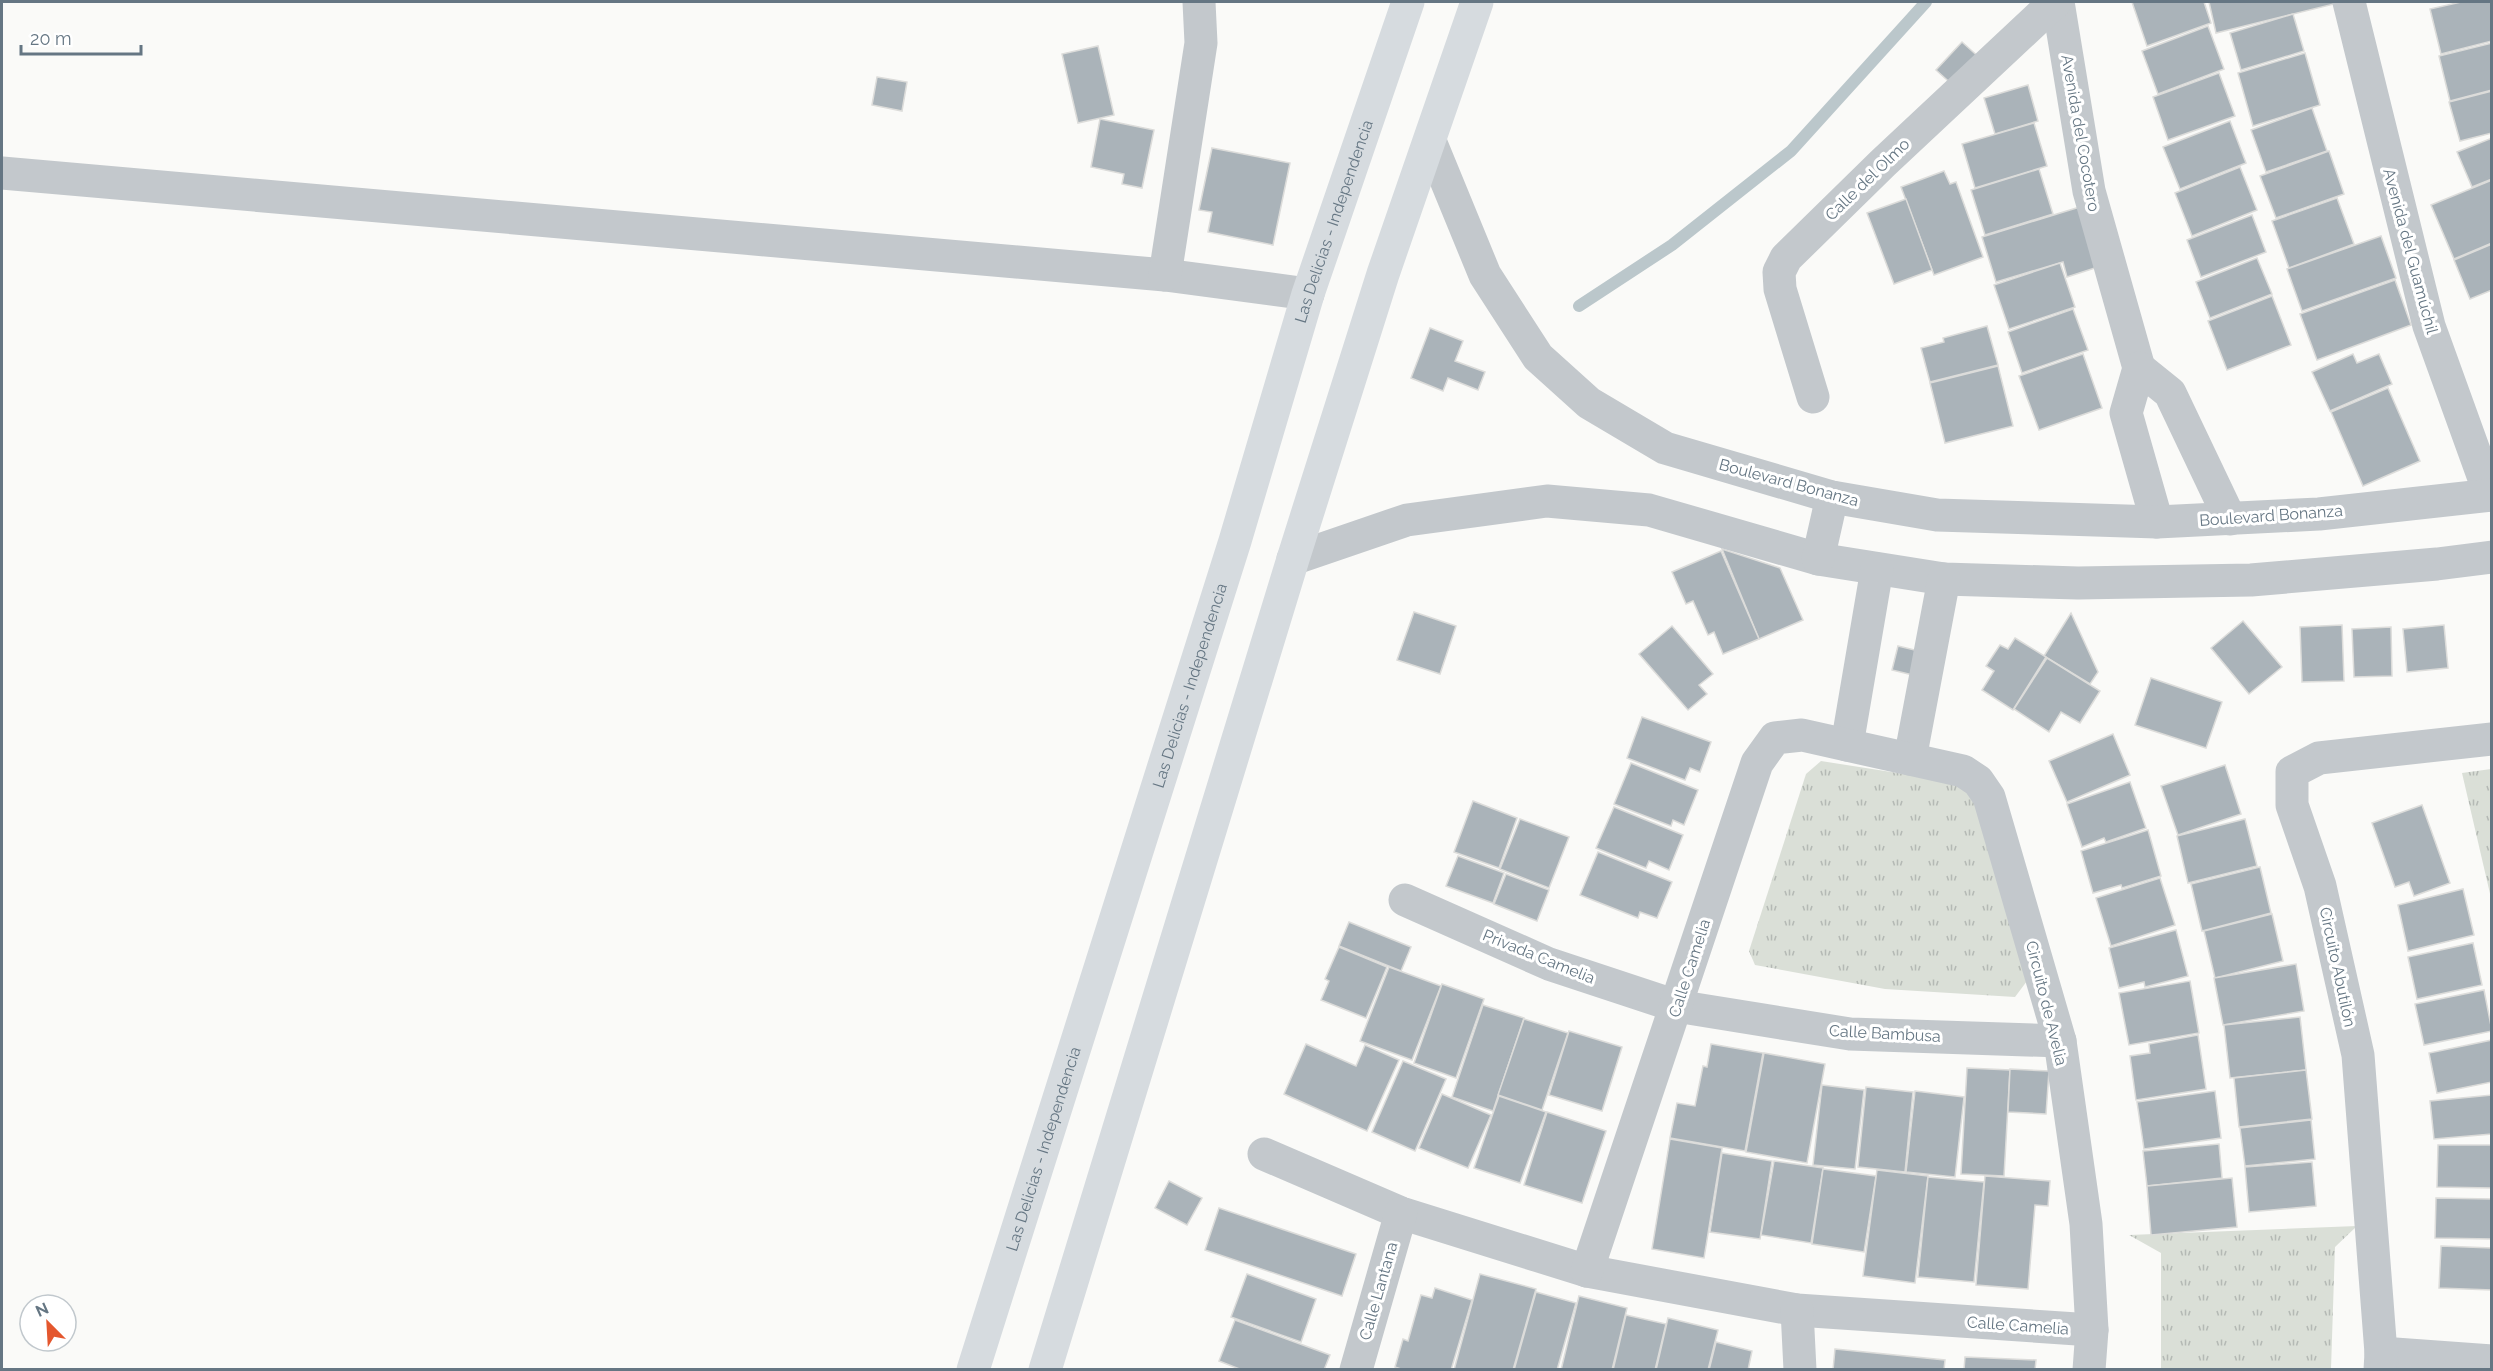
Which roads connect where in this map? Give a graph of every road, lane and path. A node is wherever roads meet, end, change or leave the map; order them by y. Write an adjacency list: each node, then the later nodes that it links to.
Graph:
1 (1199, 2): 8 (street)
2 (1408, 2): 9 (main road, Las Delicias - Independencia)
3 (1477, 2): 6 (main road)
4 (2056, 2): 10 (street, Avenida del Cocotero); 11 (street, Calle del Olmo)
5 (2349, 2): 12 (street, Avenida del Guamúchil)
6 (1430, 141): 13 (street, Boulevard Bonanza); 18 (main road)
7 (2, 173): 8 (street)
8 (1165, 275): 9 (street)
9 (1308, 294): 34 (main road, Las Delicias - Independencia)
10 (2139, 368): 14 (street); 15 (street)
11 (1813, 397)
12 (2491, 495): 14 (street, Boulevard Bonanza)
13 (1832, 497): 15 (street, Boulevard Bonanza); 17 (street)
14 (2230, 519): 15 (street, Boulevard Bonanza)
15 (2157, 522)
16 (2492, 557): 20 (street)
17 (1818, 558): 18 (street); 19 (street)
18 (1293, 559): 35 (main road)
19 (1877, 569): 20 (street); 22 (street)
20 (1944, 579): 23 (street)
21 (2492, 739): 32 (street, Circuito Abutilón)
22 (1847, 745): 23 (street, Circuito de Avelia); 25 (street, Calle Camelia)
23 (1910, 759): 26 (street, Circuito de Avelia)
24 (1405, 900): 25 (street, Privada Camelia)
25 (1676, 1006): 26 (street, Calle Bambusa); 29 (street, Calle Camelia)
26 (2060, 1041): 31 (street, Circuito de Avelia)
27 (1264, 1154): 28 (street, Calle Camelia)
28 (1401, 1213): 29 (street, Calle Camelia); 36 (street, Calle Lantana)
29 (1587, 1271): 30 (street, Calle Camelia)
30 (1797, 1310): 31 (street, Calle Camelia); 37 (street)
31 (2092, 1330): 38 (street, Circuito de Avelia)
32 (2381, 1361): 33 (street)
33 (2492, 1361)
34 (973, 1370)
35 (1045, 1370)
36 (1356, 1370)
37 (1800, 1370)
38 (2089, 1370)

